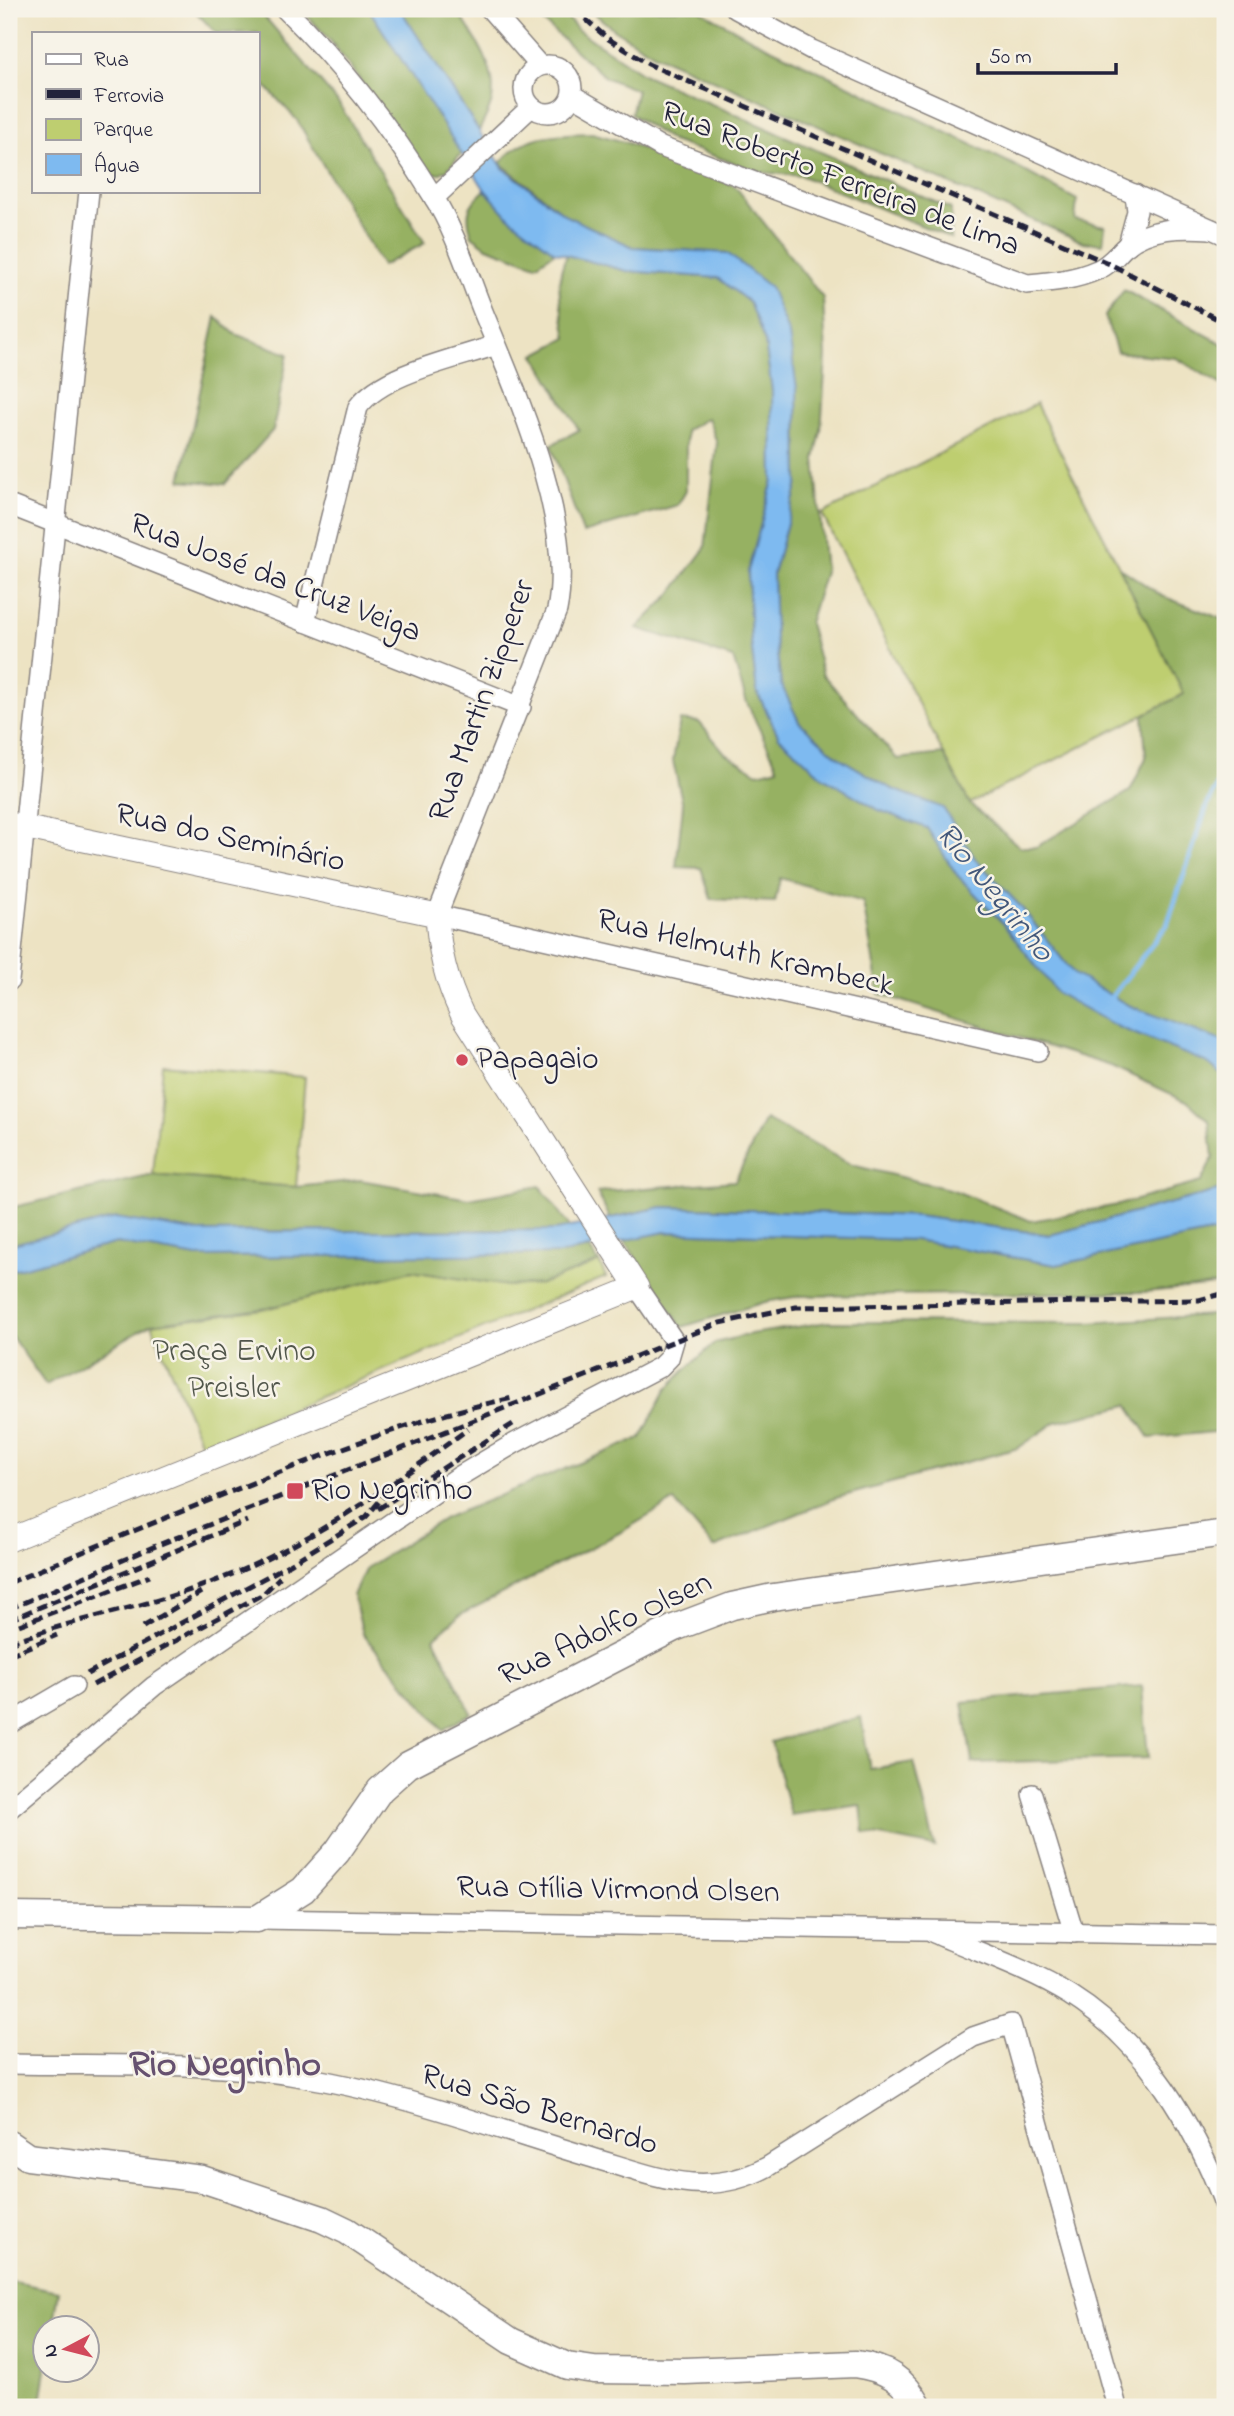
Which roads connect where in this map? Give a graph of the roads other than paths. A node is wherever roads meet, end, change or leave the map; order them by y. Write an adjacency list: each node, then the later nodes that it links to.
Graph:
1 (285, 9): 9 (street, Rua Martin Zipperer)
2 (489, 9): 4 (street)
3 (736, 9): 8 (street)
4 (540, 66): 5 (street); 6 (street)
5 (572, 95): 6 (street); 11 (street, Rua Roberto Ferreira de Lima)
6 (531, 107): 9 (street)
7 (89, 192): 14 (street)
8 (1135, 194): 10 (street); 11 (street)
9 (434, 198): 12 (street, Rua Martin Zipperer)
10 (1218, 232): 11 (street, Rua Roberto Ferreira de Lima)
11 (1128, 245)
12 (496, 345): 15 (street); 16 (street, Rua Martin Zipperer)
13 (9, 505): 14 (street, Rua José da Cruz Veiga)
14 (55, 524): 15 (street, Rua José da Cruz Veiga); 17 (street)
15 (305, 622): 16 (street, Rua José da Cruz Veiga)
16 (521, 707): 18 (street, Rua Martin Zipperer)
17 (16, 826): 18 (street, Rua do Seminário); 19 (street)
18 (437, 915): 20 (street, Rua Helmuth Krambeck); 21 (street, Rua Martin Zipperer)
19 (9, 981)
20 (1038, 1051)
21 (637, 1287): 23 (street); 27 (street)
22 (1225, 1533): 29 (main road, Rua Adolfo Olsen)
23 (9, 1540)
24 (74, 1686): 25 (street)
25 (9, 1724)
26 (1032, 1794): 31 (street)
27 (9, 1809)
28 (9, 1916): 29 (main road, Rua Otília Virmond Olsen)
29 (257, 1919): 30 (street, Rua Otília Virmond Olsen)
30 (926, 1930): 31 (street, Rua Otília Virmond Olsen); 35 (street)
31 (1074, 1933): 32 (street, Rua Otília Virmond Olsen)
32 (1225, 1935)
33 (9, 2064): 37 (street, Rua São Bernardo)
34 (9, 2144): 36 (main road)
35 (1225, 2206)
36 (919, 2407)
37 (1117, 2407)

